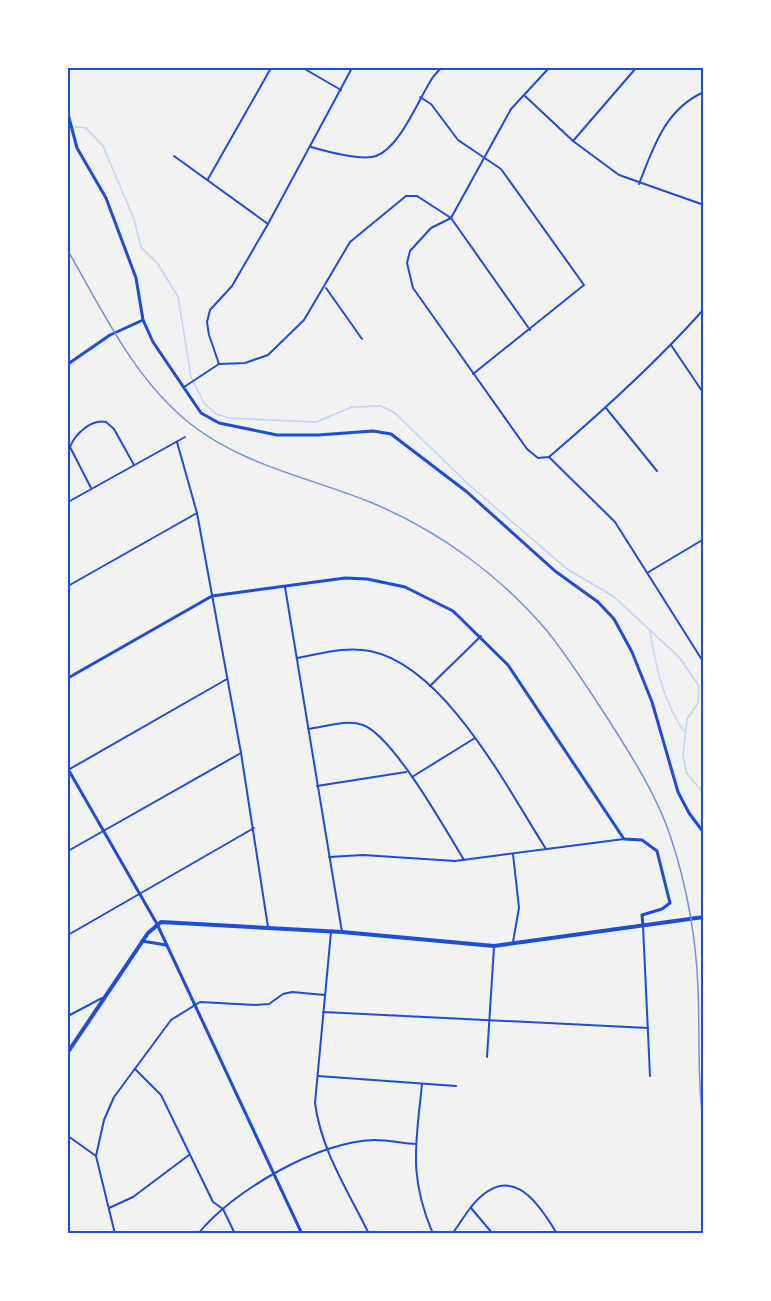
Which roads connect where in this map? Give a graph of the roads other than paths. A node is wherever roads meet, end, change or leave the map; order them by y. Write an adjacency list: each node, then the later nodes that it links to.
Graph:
1 (271, 68): 16 (street)
2 (303, 68): 7 (street)
3 (352, 68): 7 (street)
4 (441, 68): 10 (street)
5 (549, 68): 9 (street)
6 (636, 68): 12 (street)
7 (340, 90): 13 (street)
8 (704, 92): 17 (street)
9 (524, 95): 12 (street); 15 (street)
10 (420, 97): 13 (street); 15 (street)
11 (68, 115): 25 (street)
12 (573, 141): 17 (street)
13 (311, 147): 20 (street)
14 (174, 156): 16 (street)
15 (484, 158): 19 (street); 26 (street)
16 (208, 179): 20 (street)
17 (639, 183): 18 (street)
18 (704, 205)
19 (451, 218): 23 (street); 26 (street); 31 (street)
20 (268, 224): 30 (street)
21 (704, 226): 22 (street)
22 (704, 256)
23 (325, 287): 27 (street); 30 (street)
24 (704, 309): 28 (street)
25 (143, 320): 29 (street); 32 (street)
26 (530, 330): 31 (street)
27 (362, 339)
28 (671, 345): 33 (street); 34 (street)
29 (68, 364)
30 (219, 364): 32 (street)
31 (473, 374): 37 (street)
32 (183, 388): 63 (street)
33 (704, 394)
34 (606, 408): 37 (street); 39 (street)
35 (185, 437): 36 (street)
36 (177, 442): 38 (street); 42 (street)
37 (549, 457): 44 (street)
38 (134, 465): 40 (street); 40 (street)
39 (657, 471)
40 (91, 488): 41 (street)
41 (68, 502)
42 (197, 513): 45 (street); 47 (street)
43 (704, 539): 44 (street)
44 (646, 573): 50 (street)
45 (68, 586)
46 (285, 587): 47 (street); 48 (street); 49 (street)
47 (212, 596): 51 (street); 52 (street)
48 (481, 636): 53 (street); 64 (street)
49 (297, 658): 53 (street); 54 (street)
50 (704, 663)
51 (68, 678)
52 (228, 679): 56 (street); 57 (street)
53 (430, 686): 55 (street)
54 (308, 729): 58 (street); 60 (street)
55 (475, 738): 59 (street); 65 (street)
56 (241, 753): 61 (street); 62 (street)
57 (68, 770): 62 (street)
58 (408, 772): 59 (street); 60 (street)
59 (412, 777): 69 (street)
60 (317, 786): 68 (street)
61 (254, 828): 70 (street); 74 (street)
62 (103, 831): 66 (street); 70 (street)
63 (704, 833)
64 (624, 839): 65 (street); 73 (street)
65 (546, 849): 67 (street)
66 (68, 852)
67 (513, 854): 69 (street); 79 (street)
68 (329, 857): 69 (street); 76 (street)
69 (464, 860)
70 (139, 894): 72 (street); 77 (street)
71 (704, 917): 73 (main road)
72 (157, 924): 74 (main road); 78 (main road); 80 (street)
73 (643, 925): 79 (main road); 88 (street)
74 (268, 927): 75 (main road)
75 (331, 932): 76 (main road); 82 (street)
76 (342, 932): 81 (main road)
77 (68, 935)
78 (142, 941): 80 (street); 83 (main road)
79 (513, 942): 81 (main road)
80 (166, 945): 84 (street)
81 (494, 946): 87 (street)
82 (325, 995): 84 (street); 85 (street)
83 (105, 997): 86 (street); 89 (main road)
84 (192, 1004): 91 (street); 101 (street)
85 (323, 1012): 87 (street); 92 (street)
86 (68, 1016)
87 (489, 1021): 88 (street); 90 (street)
88 (648, 1028): 93 (street)
89 (68, 1052)
90 (487, 1058)
91 (135, 1069): 99 (street); 100 (street)
92 (318, 1076): 94 (street); 98 (street)
93 (650, 1076)
94 (422, 1084): 95 (street); 97 (street)
95 (456, 1086)
96 (68, 1136): 100 (street)
97 (416, 1144): 98 (street); 110 (street)
98 (327, 1150): 101 (street); 109 (street)
99 (189, 1155): 103 (street); 104 (street)
100 (96, 1156): 103 (street)
101 (273, 1174): 104 (street); 108 (street)
102 (471, 1207): 111 (street); 112 (street); 113 (street)
103 (109, 1208): 105 (street)
104 (223, 1209): 106 (street); 107 (street)
105 (115, 1233)
106 (198, 1233)
107 (235, 1233)
108 (302, 1233)
109 (369, 1233)
110 (433, 1233)
111 (452, 1233)
112 (493, 1233)
113 (556, 1233)

